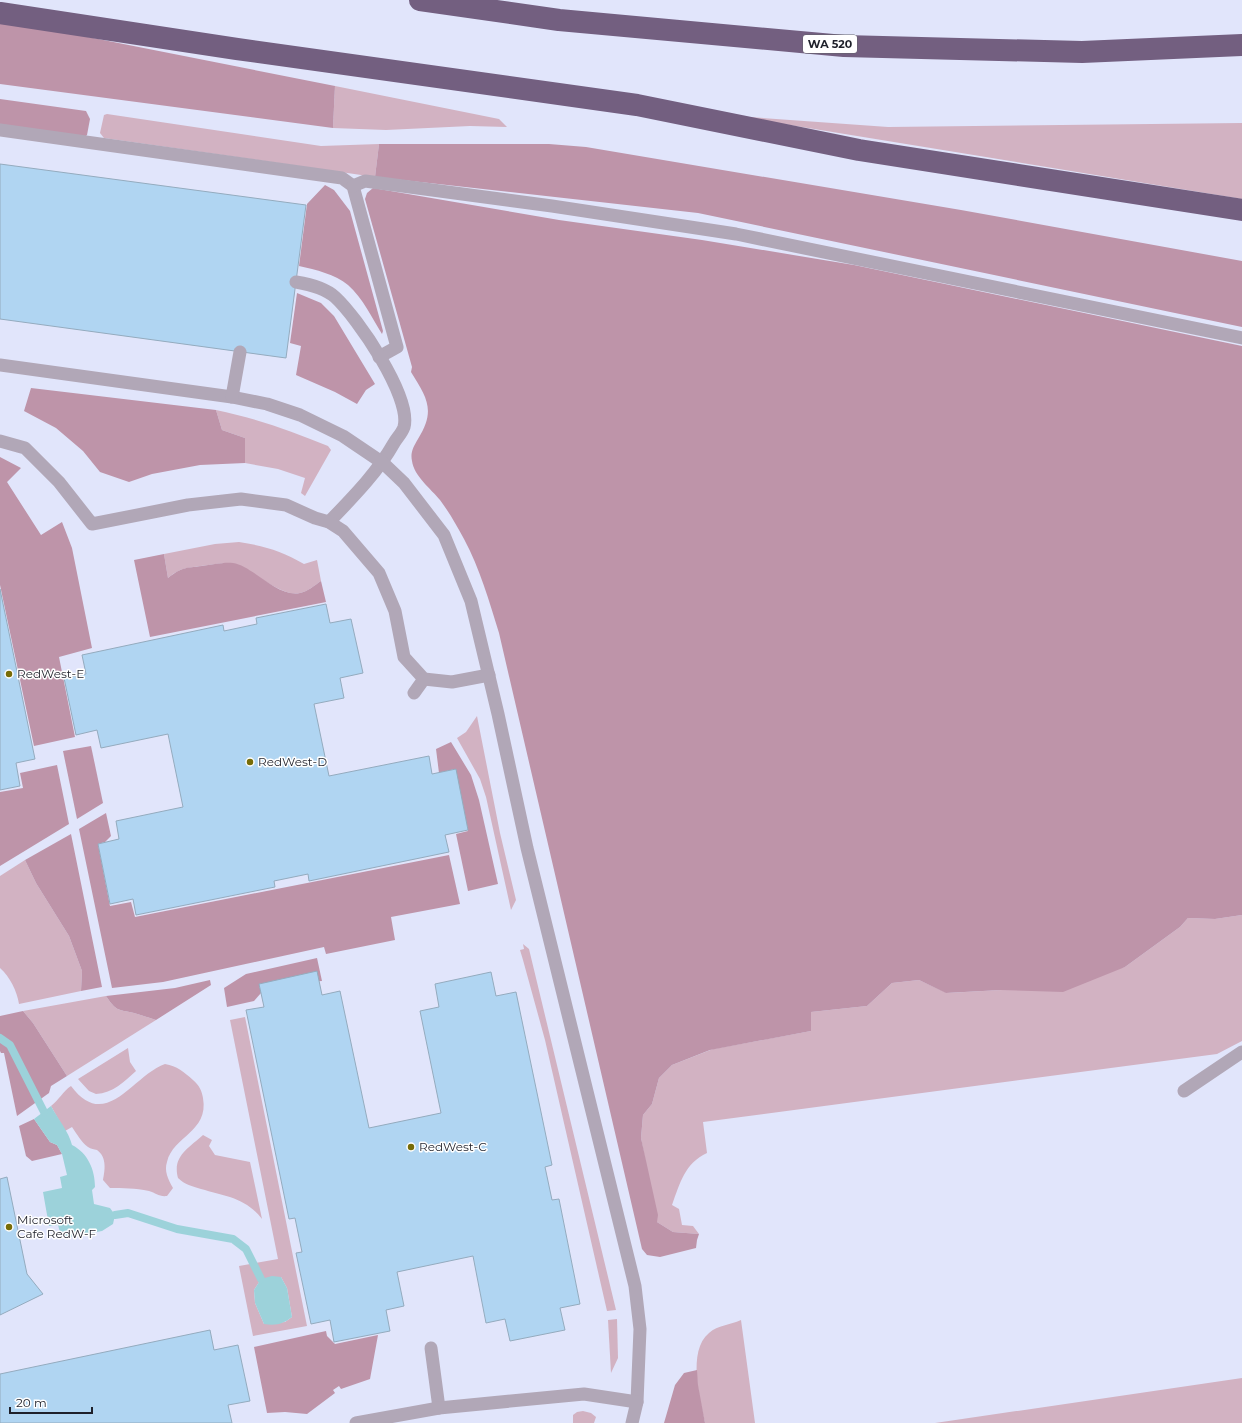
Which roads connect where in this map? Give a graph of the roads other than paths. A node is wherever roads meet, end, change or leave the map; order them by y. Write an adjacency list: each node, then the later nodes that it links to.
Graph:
1 (420, 0): 3 (highway, WA 520)
2 (0, 13): 6 (highway)
3 (1242, 45)
4 (0, 130): 5 (lane)
5 (352, 186): 8 (lane); 10 (lane)
6 (1242, 210)
7 (296, 282): 10 (lane)
8 (1242, 338)
9 (240, 352): 12 (lane)
10 (379, 357): 14 (lane)
11 (0, 365): 12 (lane)
12 (232, 397): 14 (lane)
13 (0, 441): 15 (lane)
14 (383, 463): 15 (lane); 16 (lane)
15 (329, 522): 17 (lane)
16 (489, 675): 17 (lane); 22 (lane)
17 (424, 679): 18 (lane)
18 (414, 693)
19 (1242, 1052): 20 (lane)
20 (1184, 1091)
21 (431, 1348): 23 (lane)
22 (637, 1402): 23 (lane); 25 (lane)
23 (439, 1408): 24 (lane)
24 (356, 1423)
25 (632, 1423)

